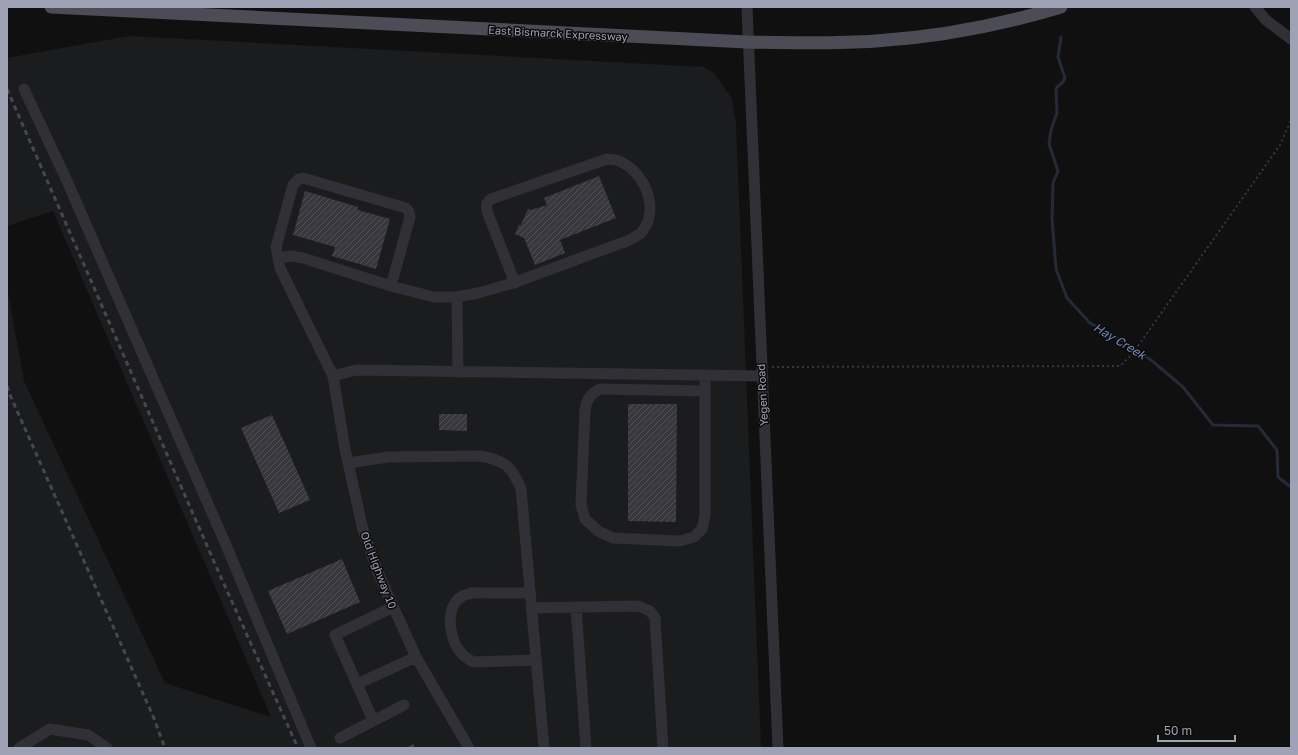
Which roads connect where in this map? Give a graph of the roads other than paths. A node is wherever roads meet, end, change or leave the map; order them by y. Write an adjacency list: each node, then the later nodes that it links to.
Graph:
1 (51, 7): 6 (main road, East Bismarck Expressway)
2 (747, 7): 6 (street, Yegen Road)
3 (1061, 7): 6 (main road, East Bismarck Expressway)
4 (1255, 7): 5 (street)
5 (1291, 39)
6 (747, 42): 13 (street, Yegen Road)
7 (24, 89): 30 (street)
8 (278, 258): 10 (street); 10 (street, Old Highway 10); 15 (street, Old Highway 10)
9 (515, 283): 9 (street); 11 (street)
10 (391, 286): 11 (street)
11 (457, 297): 12 (street)
12 (458, 372): 14 (street); 15 (street)
13 (761, 372): 14 (street); 35 (street, Yegen Road)
14 (705, 375): 16 (street)
15 (333, 376): 17 (street, Old Highway 10)
16 (705, 391): 16 (street)
17 (349, 463): 18 (street); 19 (street, Old Highway 10)
18 (530, 593): 21 (street); 23 (street)
19 (393, 607): 22 (street, Old Highway 10); 24 (street)
20 (576, 607): 21 (street); 33 (street); 34 (street)
21 (531, 608): 23 (street)
22 (416, 657): 24 (street); 31 (street, Old Highway 10)
23 (536, 660): 32 (street)
24 (357, 684): 26 (street)
25 (404, 705): 26 (street)
26 (373, 720): 27 (street)
27 (340, 738)
28 (19, 748): 29 (street)
29 (107, 748)
30 (311, 748)
31 (469, 748)
32 (544, 748)
33 (586, 748)
34 (663, 748)
35 (778, 748)

